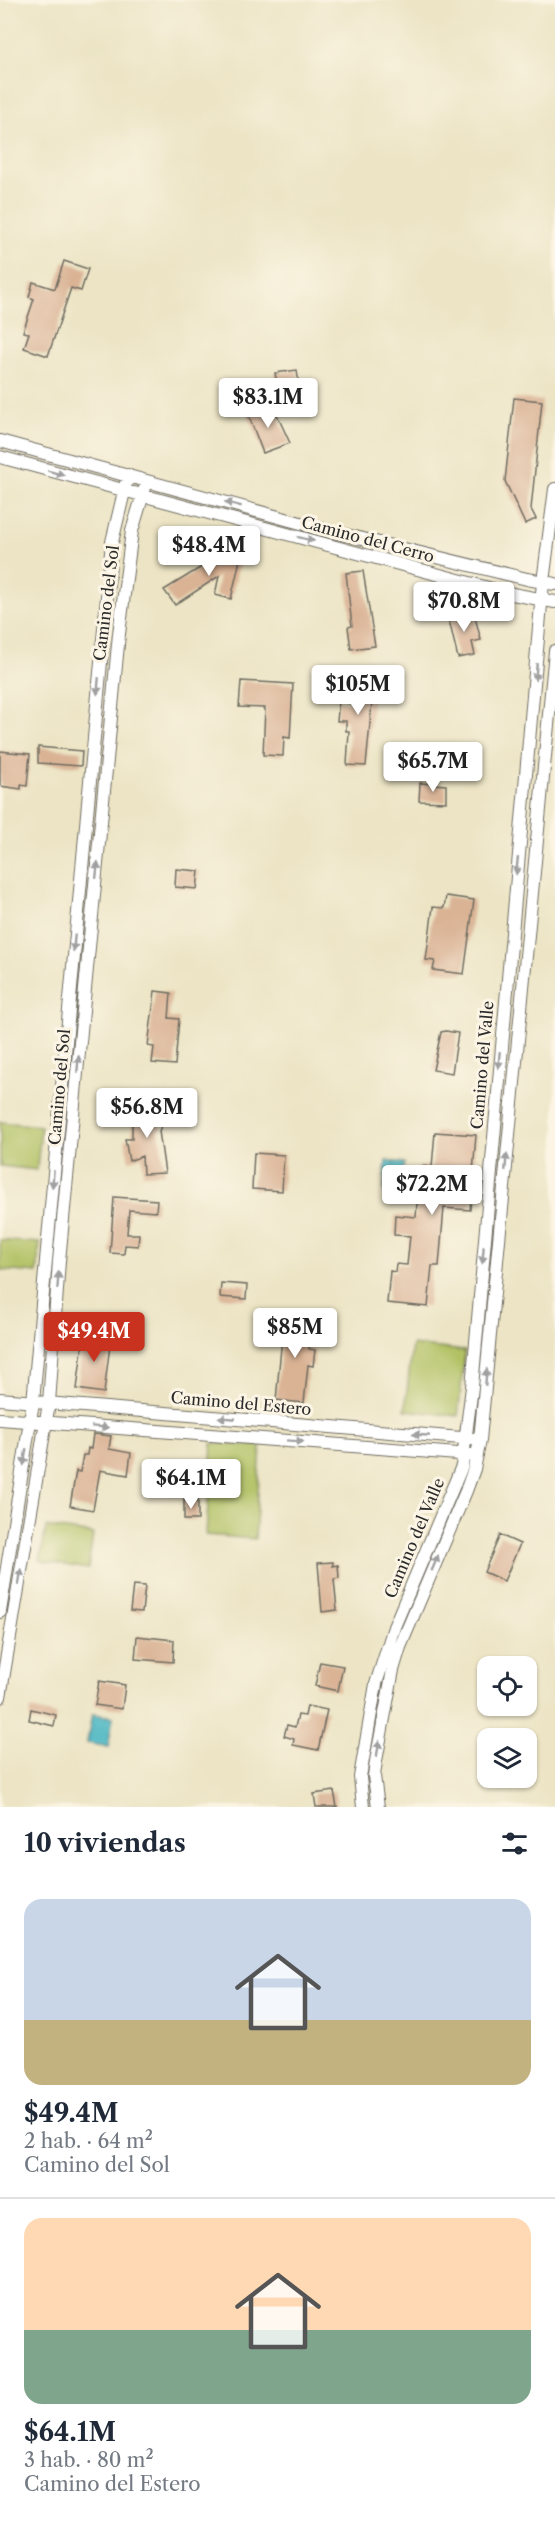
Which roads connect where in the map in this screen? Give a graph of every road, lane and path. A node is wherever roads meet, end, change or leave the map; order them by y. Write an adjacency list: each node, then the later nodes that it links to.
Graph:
1 (0, 441): 3 (street, Camino del Cerro)
2 (0, 458): 6 (street, Camino del Cerro, one-way to 6)
3 (128, 475): 4 (street, Camino del Cerro); 6 (street, Camino del Sol)
4 (147, 481): 7 (street, Camino del Sol); 8 (street, Camino del Cerro, one-way to 4)
5 (555, 489): 8 (street, Camino del Valle)
6 (124, 490): 7 (street, Camino del Cerro); 13 (street, Camino del Sol, one-way to 13)
7 (142, 496): 9 (street, Camino del Cerro, one-way to 9); 14 (street, Camino del Sol, one-way to 7)
8 (549, 583): 9 (street, Camino del Valle)
9 (542, 599): 10 (street, Camino del Cerro); 18 (street, Camino del Valle, one-way to 18)
10 (555, 602)
11 (555, 651): 19 (street, Camino del Valle, one-way to 11)
12 (0, 1399): 13 (street, Camino del Estero)
13 (33, 1402): 14 (street, Camino del Estero); 16 (street, Camino del Sol)
14 (49, 1403): 17 (street, Camino del Sol); 18 (street, Camino del Estero, one-way to 14)
15 (0, 1419): 16 (street, Camino del Estero)
16 (31, 1422): 17 (street, Camino del Estero); 22 (street, Camino del Sol, one-way to 22)
17 (46, 1423): 20 (street, Camino del Estero, one-way to 20); 23 (street, Camino del Sol, one-way to 17)
18 (465, 1439): 19 (street, Camino del Estero); 20 (street, Camino del Valle)
19 (480, 1440): 21 (street, Camino del Valle)
20 (463, 1454): 21 (street, Camino del Estero); 24 (street, Camino del Valle)
21 (477, 1456): 25 (street, Camino del Valle, one-way to 21)
22 (0, 1612)
23 (0, 1697)
24 (363, 1807)
25 (378, 1807)

